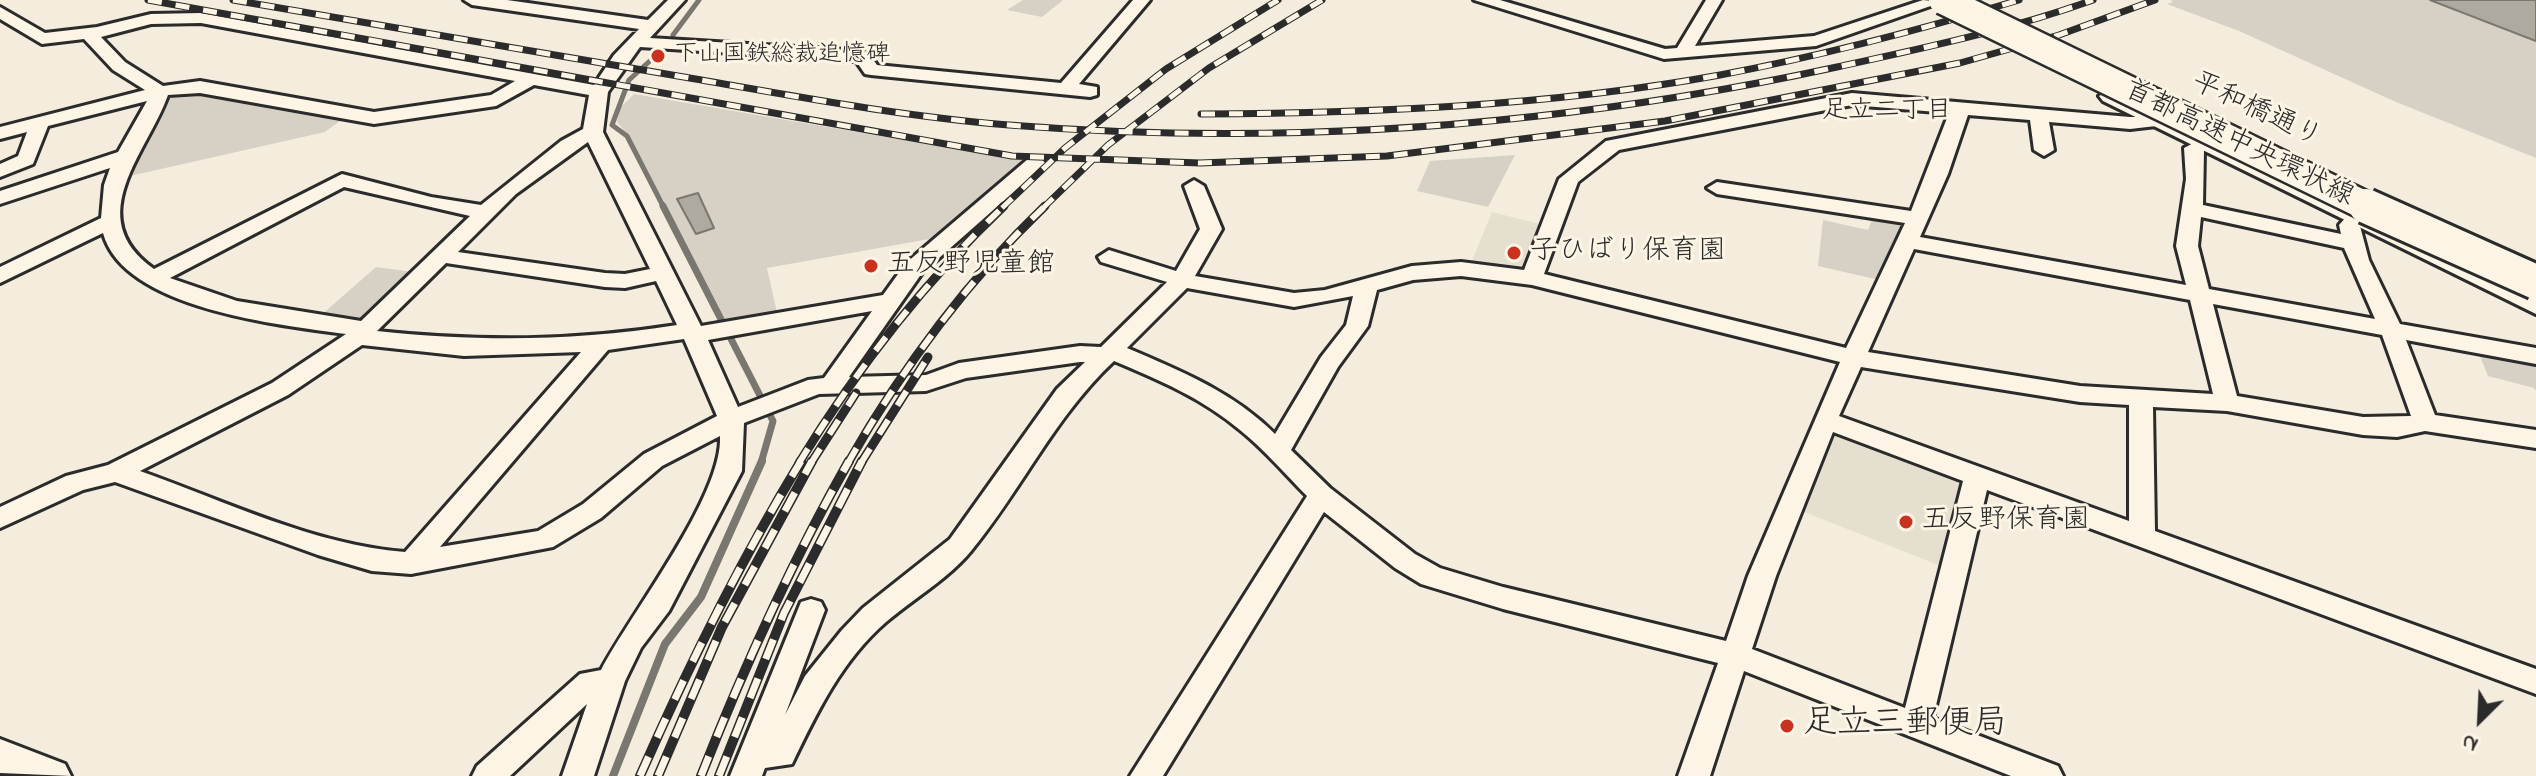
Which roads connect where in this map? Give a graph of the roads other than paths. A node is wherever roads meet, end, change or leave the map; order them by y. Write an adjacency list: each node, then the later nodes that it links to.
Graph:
1 (472, 0): 8 (street)
2 (677, 0): 10 (street)
3 (1142, 0): 16 (street)
4 (1482, 0): 13 (street)
5 (1714, 0): 13 (street)
6 (1940, 0): 13 (street); 22 (main road, 平和橋通り); 42 (main road, 平和橋通り); 48 (highway, 首都高速中央環状線, bridge)
7 (1966, 0): 15 (highway, 首都高速中央環状線)
8 (510, 3): 10 (street)
9 (0, 12): 11 (street)
10 (653, 26): 12 (street)
11 (97, 32): 14 (street); 19 (street)
12 (637, 42): 16 (street); 17 (street)
13 (1685, 52)
14 (531, 79): 17 (street); 19 (street)
15 (2140, 85): 41 (highway, 首都高速中央環状線); 42 (highway)
16 (1065, 89): 18 (street)
17 (598, 91): 24 (street)
18 (1090, 91)
19 (160, 92): 23 (street); 28 (street)
20 (1960, 109): 21 (street); 37 (street); 46 (street)
21 (2039, 115): 22 (street); 27 (street)
22 (2158, 121): 26 (main road, 平和橋通り)
23 (40, 123): 25 (street); 30 (street)
24 (593, 132): 35 (street); 43 (street)
25 (0, 133)
26 (2203, 144): 34 (street); 38 (main road, 平和橋通り)
27 (2044, 150)
28 (128, 155): 33 (street); 36 (street)
29 (1035, 163): 51 (street)
30 (0, 171)
31 (1194, 186): 47 (street)
32 (1717, 188): 37 (street)
33 (0, 198)
34 (2191, 209): 38 (street); 50 (street)
35 (480, 219): 39 (street); 45 (street)
36 (111, 221): 44 (street); 45 (street)
37 (1910, 229): 50 (street); 59 (street)
38 (2353, 231): 52 (main road, 平和橋通り); 53 (street)
39 (443, 256): 43 (street); 54 (street)
40 (1109, 257): 47 (street)
41 (2536, 260)
42 (2536, 272)
43 (664, 273): 55 (street)
44 (1, 274)
45 (153, 278): 54 (street)
46 (1532, 278): 49 (street); 59 (street)
47 (1182, 280): 49 (street); 57 (street)
48 (2536, 282)
49 (1367, 285): 67 (street)
50 (2201, 293): 53 (street); 62 (street)
51 (890, 301): 55 (street); 60 (street)
52 (2536, 305)
53 (2390, 327): 58 (street); 65 (street)
54 (361, 333): 56 (street); 68 (street)
55 (692, 333): 56 (street); 63 (street)
56 (601, 344): 73 (street)
57 (1110, 353): 60 (street); 67 (street); 80 (street)
58 (2536, 356)
59 (1855, 358): 61 (street); 64 (street)
60 (832, 384): 63 (street)
61 (2141, 397): 62 (street); 72 (street)
62 (2227, 403): 65 (street)
63 (731, 419): 73 (street); 76 (street)
64 (1825, 420): 69 (street); 75 (street)
65 (2425, 422): 66 (street)
66 (2536, 439)
67 (1278, 451): 70 (street)
68 (116, 472): 71 (street); 73 (street)
69 (1977, 476): 72 (street); 78 (street)
70 (1321, 495): 75 (street); 84 (street)
71 (0, 518)
72 (2142, 537): 77 (street)
73 (411, 563)
74 (811, 610): 80 (street)
75 (1735, 655): 78 (street); 85 (street)
76 (610, 681): 82 (street); 83 (street)
77 (2536, 682)
78 (1916, 726): 86 (street)
79 (0, 756): 81 (main road)
80 (750, 765)
81 (51, 776)
82 (488, 776)
83 (578, 776)
84 (1146, 776)
85 (1694, 776)
86 (2047, 776)

